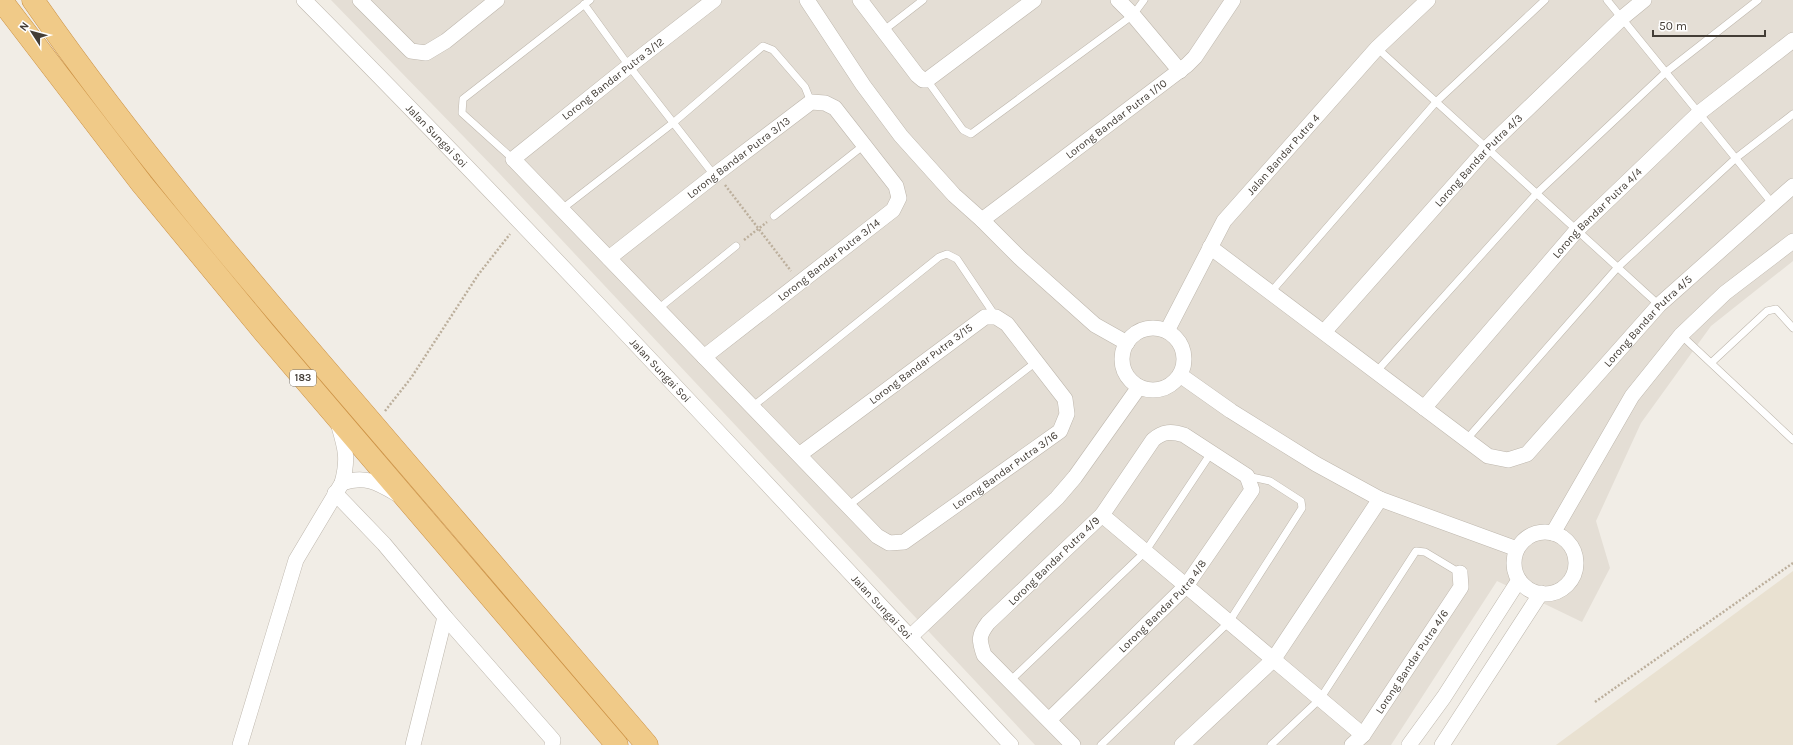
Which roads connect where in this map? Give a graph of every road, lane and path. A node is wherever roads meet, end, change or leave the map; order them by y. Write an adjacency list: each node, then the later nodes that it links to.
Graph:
1 (1, 0): 71 (highway, 183)
2 (34, 0): 72 (highway, 183)
3 (304, 0): 45 (street, Jalan Sungai Soi)
4 (360, 0): 18 (street)
5 (714, 0): 25 (street, Lorong Bandar Putra 3/12)
6 (807, 0): 44 (street)
7 (860, 0): 22 (street)
8 (923, 0): 22 (lane)
9 (1034, 0): 28 (street)
10 (1118, 0): 20 (street)
11 (1144, 0): 20 (lane)
12 (1233, 0): 26 (street, Lorong Bandar Putra 1/10)
13 (1428, 0): 24 (street, Jalan Bandar Putra 4)
14 (1544, 0): 30 (lane)
15 (1607, 0): 21 (lane)
16 (1644, 0): 21 (street, Lorong Bandar Putra 4/3)
17 (1758, 0): 27 (lane)
18 (492, 2)
19 (587, 2): 25 (lane); 37 (lane)
20 (1133, 15): 26 (street); 28 (lane)
21 (1622, 18): 27 (lane); 35 (street, Lorong Bandar Putra 4/3)
22 (883, 31): 28 (street)
23 (1793, 40): 31 (street, Lorong Bandar Putra 4/4)
24 (1376, 48): 30 (lane); 50 (street, Jalan Bandar Putra 4)
25 (629, 66): 33 (lane); 37 (street, Lorong Bandar Putra 3/12)
26 (1180, 71): 44 (street, Lorong Bandar Putra 1/10)
27 (1666, 72): 31 (lane); 40 (lane)
28 (925, 80)
29 (811, 102): 33 (lane); 34 (street); 38 (street, Lorong Bandar Putra 3/13)
30 (1436, 102): 35 (lane); 54 (lane)
31 (1699, 113): 36 (lane); 47 (street, Lorong Bandar Putra 4/4)
32 (1793, 114): 36 (lane)
33 (673, 123): 38 (lane); 42 (lane)
34 (864, 145): 43 (lane); 53 (street, Lorong Bandar Putra 3/14)
35 (1486, 148): 40 (lane); 60 (street, Lorong Bandar Putra 4/3)
36 (1736, 158): 41 (lane); 52 (lane)
37 (513, 159): 42 (street)
38 (715, 174): 46 (path); 51 (street, Lorong Bandar Putra 3/13)
39 (1792, 190): 41 (street, Lorong Bandar Putra 4/5)
40 (1537, 193): 47 (lane); 66 (lane)
41 (1772, 203): 55 (street, Lorong Bandar Putra 4/5)
42 (562, 209): 51 (street)
43 (774, 216): 46 (path)
44 (982, 220): 62 (street)
45 (519, 222): 72 (path); 93 (street, Jalan Sungai Soi)
46 (758, 228): 49 (path); 53 (path)
47 (1577, 230): 52 (lane); 70 (street, Lorong Bandar Putra 4/4)
48 (1793, 241): 61 (street)
49 (736, 246): 56 (lane)
50 (1210, 247): 54 (street); 59 (street, Jalan Bandar Putra 4)
51 (609, 258): 56 (street)
52 (1618, 267): 55 (lane); 73 (lane)
53 (800, 283): 63 (street, Lorong Bandar Putra 3/14)
54 (1271, 292): 60 (street)
55 (1659, 305): 73 (street, Lorong Bandar Putra 4/5)
56 (658, 309): 63 (street)
57 (996, 317): 64 (street); 69 (lane); 76 (street, Lorong Bandar Putra 3/15)
58 (1793, 328): 65 (lane)
59 (1167, 331): 62 (street); 67 (street)
60 (1324, 332): 66 (street)
61 (1681, 335): 65 (lane); 83 (street)
62 (1127, 343): 68 (street)
63 (704, 357): 69 (street)
64 (1036, 362): 81 (lane); 81 (street, Lorong Bandar Putra 3/16)
65 (1710, 363): 74 (lane)
66 (1376, 372): 70 (street)
67 (1180, 375): 68 (street); 79 (street)
68 (1139, 387): 93 (street)
69 (752, 407): 76 (street)
70 (1424, 408): 73 (street)
71 (336, 415): 78 (street); 80 (highway, 183)
72 (374, 425): 104 (highway, 183)
73 (1466, 440)
74 (1793, 440)
75 (1211, 453): 77 (street); 82 (street, Lorong Bandar Putra 4/9); 85 (lane)
76 (799, 455): 81 (street)
77 (1247, 476): 89 (street, Lorong Bandar Putra 4/8); 92 (lane)
78 (338, 488): 80 (street); 91 (street); 101 (street)
79 (1380, 499): 84 (street); 94 (street)
80 (408, 501): 103 (highway, 183)
81 (848, 506)
82 (1102, 515): 85 (street); 95 (street, Lorong Bandar Putra 4/9)
83 (1554, 533): 84 (street); 90 (street)
84 (1517, 549): 88 (street)
85 (1145, 552): 89 (street); 95 (lane)
86 (1793, 563): 97 (path)
87 (1460, 573): 96 (lane); 99 (street, Lorong Bandar Putra 4/6)
88 (1519, 580): 90 (street); 110 (street)
89 (1186, 586): 92 (street); 98 (street, Lorong Bandar Putra 4/8)
90 (1541, 593): 111 (street)
91 (445, 616): 100 (street); 102 (street)
92 (1229, 622): 94 (street); 107 (lane)
93 (910, 637): 105 (street, Jalan Sungai Soi)
94 (1273, 660): 96 (street); 108 (street)
95 (1010, 681): 98 (street)
96 (1320, 699): 99 (street); 109 (lane)
97 (1594, 702)
98 (1049, 720): 106 (street)
99 (1358, 740)
100 (554, 743)
101 (240, 745)
102 (413, 745)
103 (617, 745)
104 (648, 745)
105 (1011, 745)
106 (1073, 745)
107 (1101, 745)
108 (1182, 745)
109 (1271, 745)
110 (1409, 745)
111 (1442, 745)

